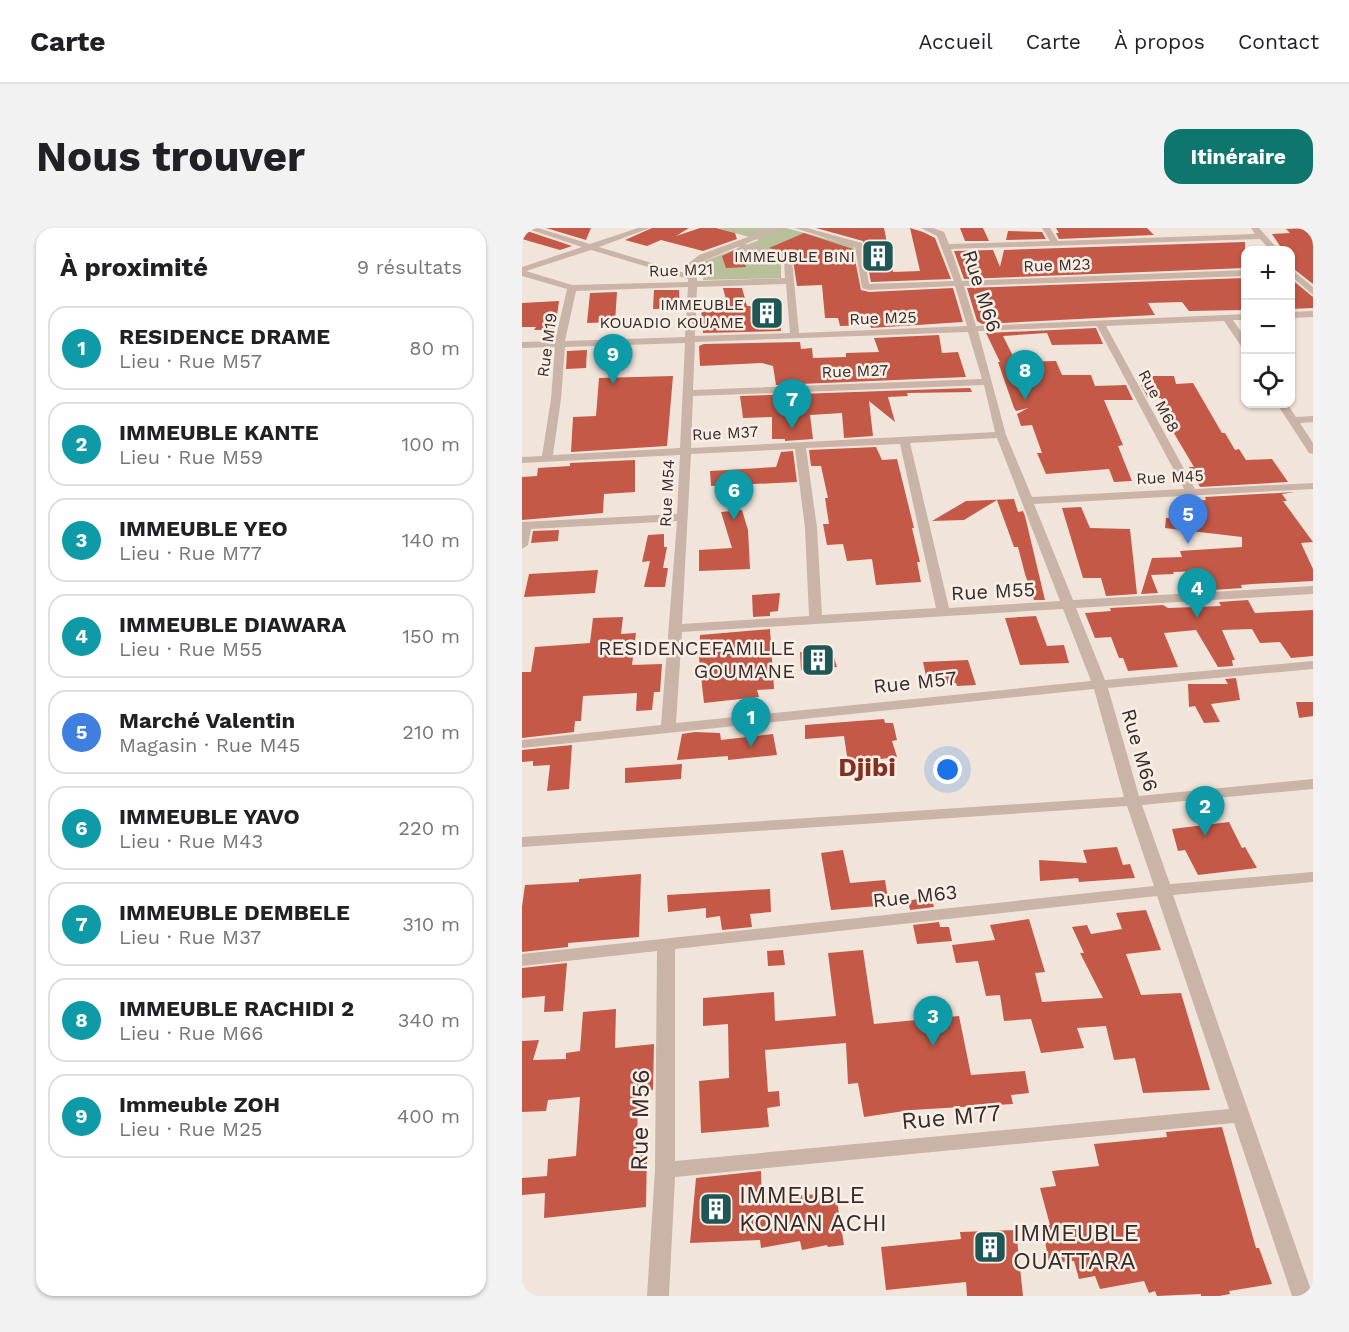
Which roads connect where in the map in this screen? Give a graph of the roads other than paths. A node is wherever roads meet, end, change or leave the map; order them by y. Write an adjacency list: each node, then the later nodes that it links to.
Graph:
1 (529, 228): 12 (street)
2 (646, 228): 12 (street)
3 (780, 228): 10 (street)
4 (798, 228): 20 (street, Rue M23)
5 (925, 228): 14 (street, Rue M66)
6 (1046, 228): 11 (street)
7 (1153, 228): 9 (street)
8 (1258, 232): 9 (street); 13 (street)
9 (1162, 239): 11 (street)
10 (736, 244): 18 (street, Rue M54); 19 (street)
11 (1056, 244): 14 (street)
12 (594, 246): 15 (street); 18 (street)
13 (1270, 246)
14 (946, 247): 20 (street, Rue M66)
15 (522, 271): 21 (street, Rue M19)
16 (1241, 273): 20 (street, Rue M23)
17 (1295, 275): 22 (street)
18 (693, 281): 19 (street, Rue M21); 21 (street, Rue M21); 30 (street, Rue M54)
19 (790, 281): 29 (street)
20 (958, 284): 28 (street, Rue M66)
21 (572, 288): 32 (street, Rue M19)
22 (1313, 292)
23 (1295, 315): 24 (street)
24 (1313, 315)
25 (1241, 317): 26 (street, Rue M25)
26 (1227, 318): 27 (street, Rue M25); 31 (street)
27 (1100, 323): 28 (street, Rue M25); 47 (street, Rue M68)
28 (972, 329): 29 (street, Rue M25); 34 (street, Rue M66)
29 (795, 336): 30 (street, Rue M25)
30 (691, 340): 32 (street, Rue M25); 35 (street, Rue M54)
31 (1241, 341)
32 (560, 342): 33 (street, Rue M25); 44 (street, Rue M19)
33 (522, 345)
34 (988, 382): 35 (street, Rue M27); 39 (street, Rue M66)
35 (688, 393): 43 (street, Rue M54)
36 (1285, 408): 38 (street)
37 (1313, 418): 38 (street)
38 (1293, 420): 42 (street)
39 (1001, 435): 40 (street, Rue M37); 48 (street, Rue M66)
40 (904, 439): 41 (street, Rue M37); 54 (street)
41 (800, 445): 43 (street, Rue M37); 55 (street)
42 (1313, 451)
43 (686, 452): 44 (street, Rue M37); 49 (street, Rue M54)
44 (548, 458): 45 (street, Rue M37)
45 (522, 459)
46 (1313, 486): 47 (street, Rue M45)
47 (1191, 492): 48 (street, Rue M45)
48 (1029, 501): 53 (street, Rue M66)
49 (683, 517): 50 (street); 56 (street, Rue M54)
50 (524, 526): 51 (street)
51 (522, 545)
52 (1313, 590): 53 (street, Rue M55)
53 (1068, 606): 54 (street, Rue M55); 58 (street, Rue M66)
54 (944, 613): 55 (street, Rue M55)
55 (816, 620): 56 (street, Rue M55)
56 (675, 628): 59 (street, Rue M54)
57 (1313, 665): 58 (street, Rue M57)
58 (1100, 685): 59 (street, Rue M57); 62 (street, Rue M66)
59 (668, 729): 60 (street, Rue M57)
60 (522, 744)
61 (1313, 784): 62 (street)
62 (1133, 801): 63 (street); 65 (street, Rue M66)
63 (522, 842)
64 (1313, 878): 65 (street, Rue M63)
65 (1163, 890): 66 (street, Rue M63); 68 (street, Rue M66)
66 (666, 945): 67 (street, Rue M63); 69 (street, Rue M56)
67 (522, 960)
68 (1241, 1115): 69 (street, Rue M77); 70 (street, Rue M66)
69 (665, 1170): 71 (street, Rue M56)
70 (1305, 1289)
71 (658, 1296)

